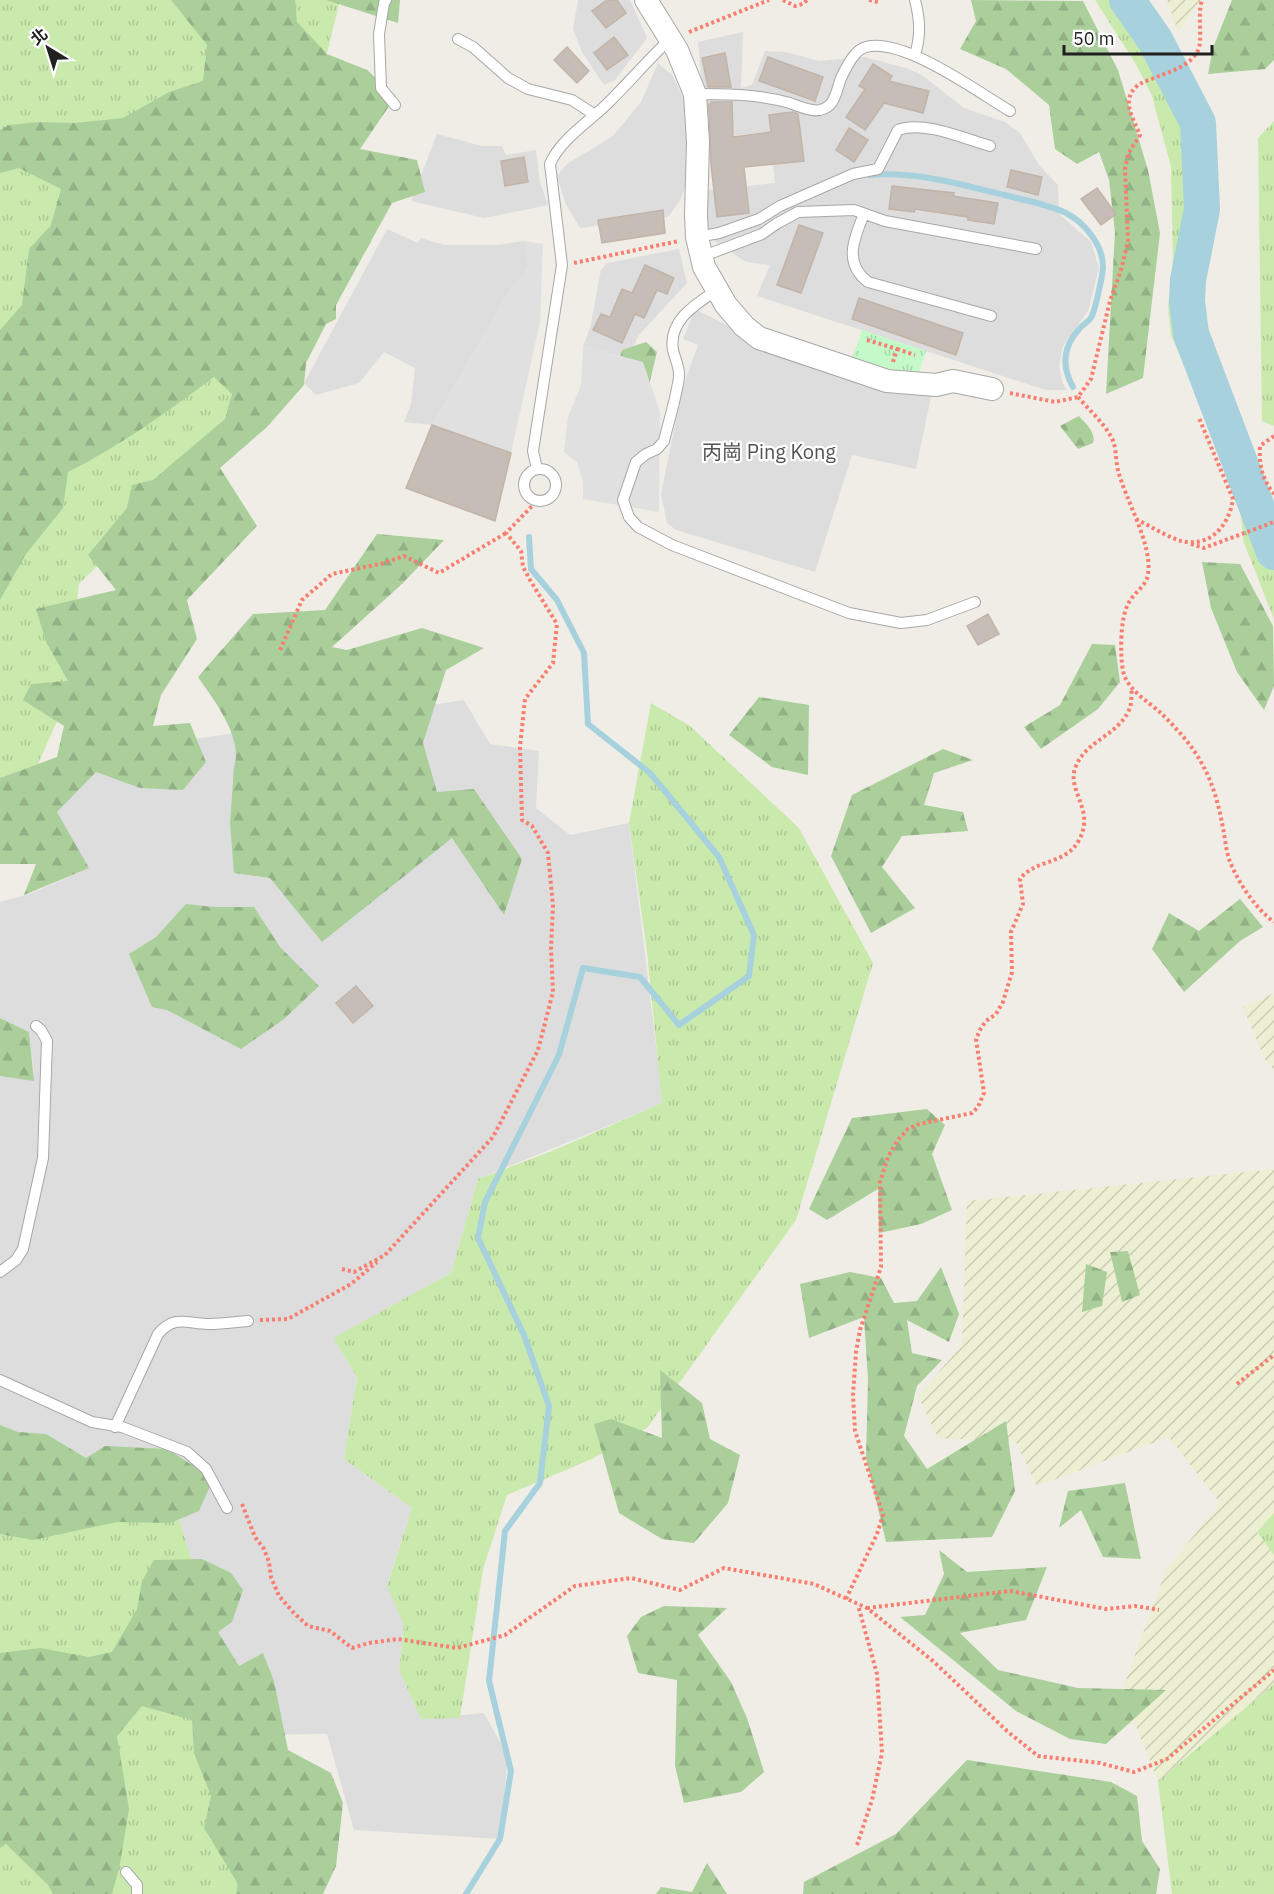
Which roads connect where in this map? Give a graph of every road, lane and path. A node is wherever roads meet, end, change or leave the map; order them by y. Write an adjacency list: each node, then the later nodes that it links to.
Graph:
1 (386, 0): 14 (lane)
2 (646, 0): 11 (street)
3 (769, 0): 11 (path)
4 (783, 0): 5 (path)
5 (807, 0)
6 (869, 0): 7 (path)
7 (878, 0)
8 (915, 0): 12 (lane)
9 (1202, 0): 29 (path)
10 (458, 39): 16 (lane)
11 (670, 39): 13 (street); 16 (lane)
12 (915, 56): 13 (lane); 15 (lane)
13 (695, 94): 19 (street)
14 (395, 105)
15 (1010, 111)
16 (596, 115): 21 (lane)
17 (990, 146): 19 (lane)
18 (864, 214): 19 (lane); 20 (lane); 23 (lane)
19 (699, 247): 21 (path); 22 (street)
20 (1036, 249)
21 (562, 265): 32 (lane)
22 (717, 290): 27 (street); 39 (lane)
23 (991, 316)
24 (867, 340): 25 (path)
25 (897, 349): 26 (path); 27 (path)
26 (915, 355)
27 (887, 381): 28 (street)
28 (992, 389): 29 (path)
29 (1078, 397): 35 (path)
30 (1199, 418): 38 (path)
31 (1274, 436): 33 (path)
32 (537, 469)
33 (1274, 494)
34 (532, 505): 37 (path)
35 (1136, 519): 38 (path); 41 (path)
36 (1274, 522): 38 (path)
37 (506, 533): 40 (path); 44 (path)
38 (1182, 541)
39 (975, 602)
40 (280, 650)
41 (1132, 688): 42 (path); 53 (path)
42 (1274, 922)
43 (36, 1026): 46 (lane)
44 (385, 1255): 45 (path); 47 (path)
45 (342, 1269)
46 (0, 1272)
47 (248, 1321): 51 (lane)
48 (1274, 1355): 50 (path)
49 (0, 1380): 51 (lane)
50 (1237, 1384)
51 (115, 1427): 52 (lane)
52 (227, 1509): 53 (path)
53 (846, 1599): 54 (path)
54 (858, 1604): 55 (path); 58 (path)
55 (867, 1608): 56 (path); 57 (path)
56 (1159, 1610)
57 (1274, 1670)
58 (857, 1845)
59 (126, 1872): 60 (lane)
60 (137, 1894)

